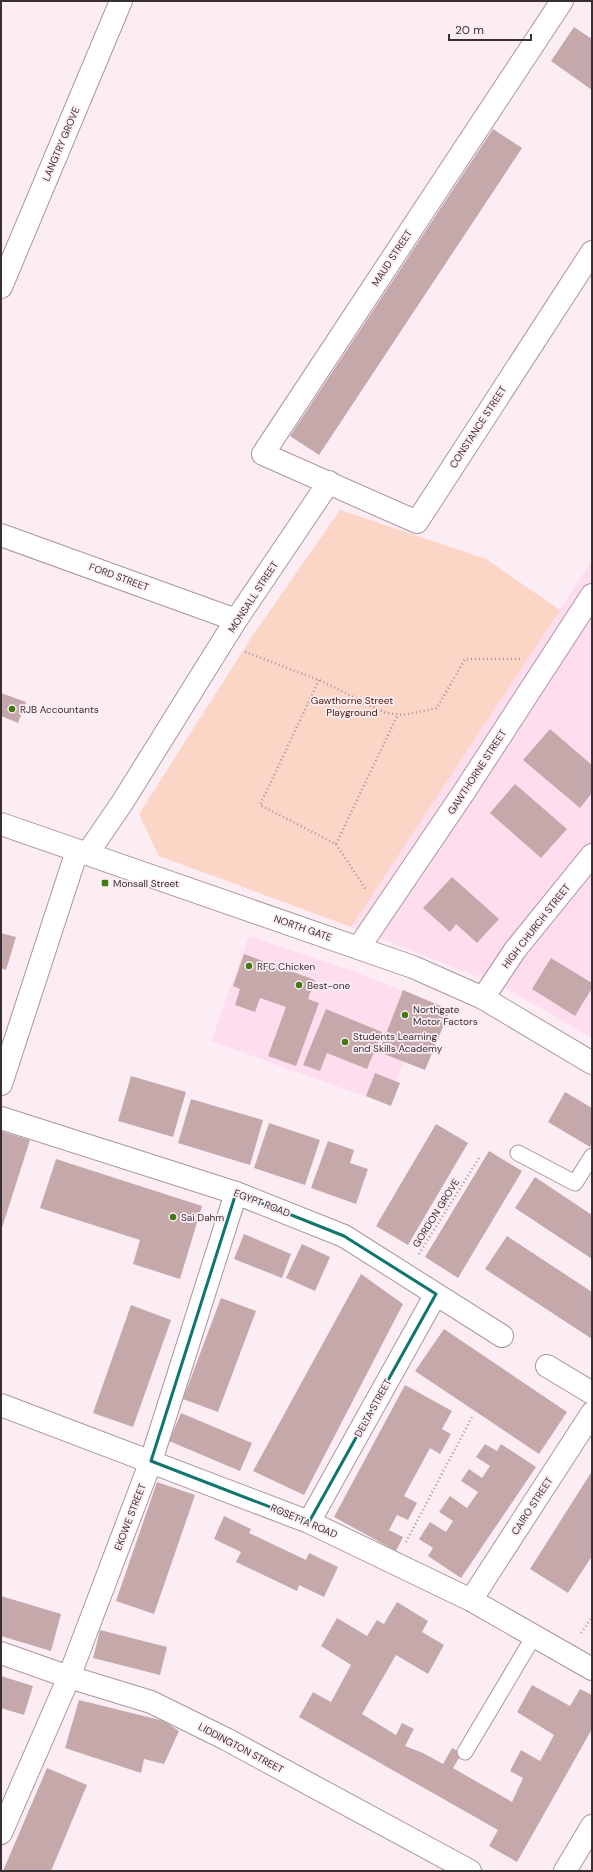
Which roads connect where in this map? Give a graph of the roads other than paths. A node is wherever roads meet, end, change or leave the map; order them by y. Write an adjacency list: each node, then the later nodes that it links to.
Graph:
1 (121, 1): 4 (street, LANGTRY GROVE)
2 (562, 1): 5 (street, MAUD STREET)
3 (592, 252): 5 (street, CONSTANCE STREET)
4 (1, 287)
5 (329, 482): 8 (street, MONSALL STREET)
6 (1, 535): 8 (street, FORD STREET)
7 (592, 595): 12 (street, GAWTHORNE STREET)
8 (236, 620): 10 (street, MONSALL STREET)
9 (1, 824): 10 (street, NORTH GATE)
10 (82, 852): 12 (street, NORTH GATE); 15 (street, MONSALL STREET)
11 (592, 855): 13 (street, HIGH CHURCH STREET)
12 (359, 947): 13 (street, NORTH GATE)
13 (483, 998): 14 (street, NORTH GATE)
14 (592, 1063)
15 (1, 1084)
16 (1, 1118): 19 (street, EGYPT ROAD)
17 (518, 1153): 18 (lane)
18 (592, 1156)
19 (236, 1193): 20 (street, EGYPT ROAD); 26 (street, EKOWE STREET)
20 (436, 1294): 21 (street, EGYPT ROAD); 27 (street, DELTA STREET)
21 (502, 1336)
22 (547, 1366): 23 (street)
23 (592, 1393)
24 (1, 1405): 26 (street, ROSETTA ROAD)
25 (592, 1413): 28 (street, CAIRO STREET)
26 (151, 1461): 27 (street, ROSETTA ROAD); 32 (street, EKOWE STREET)
27 (309, 1522): 28 (street, ROSETTA ROAD)
28 (471, 1600): 29 (street, ROSETTA ROAD)
29 (534, 1636): 31 (street, ROSETTA ROAD); 33 (lane)
30 (1, 1653): 32 (street, LIDDINGTON STREET)
31 (592, 1669)
32 (69, 1677): 35 (street, EKOWE STREET); 36 (street, LIDDINGTON STREET)
33 (465, 1752)
34 (592, 1826): 37 (street)
35 (1, 1833)
36 (470, 1871)
37 (565, 1871)

